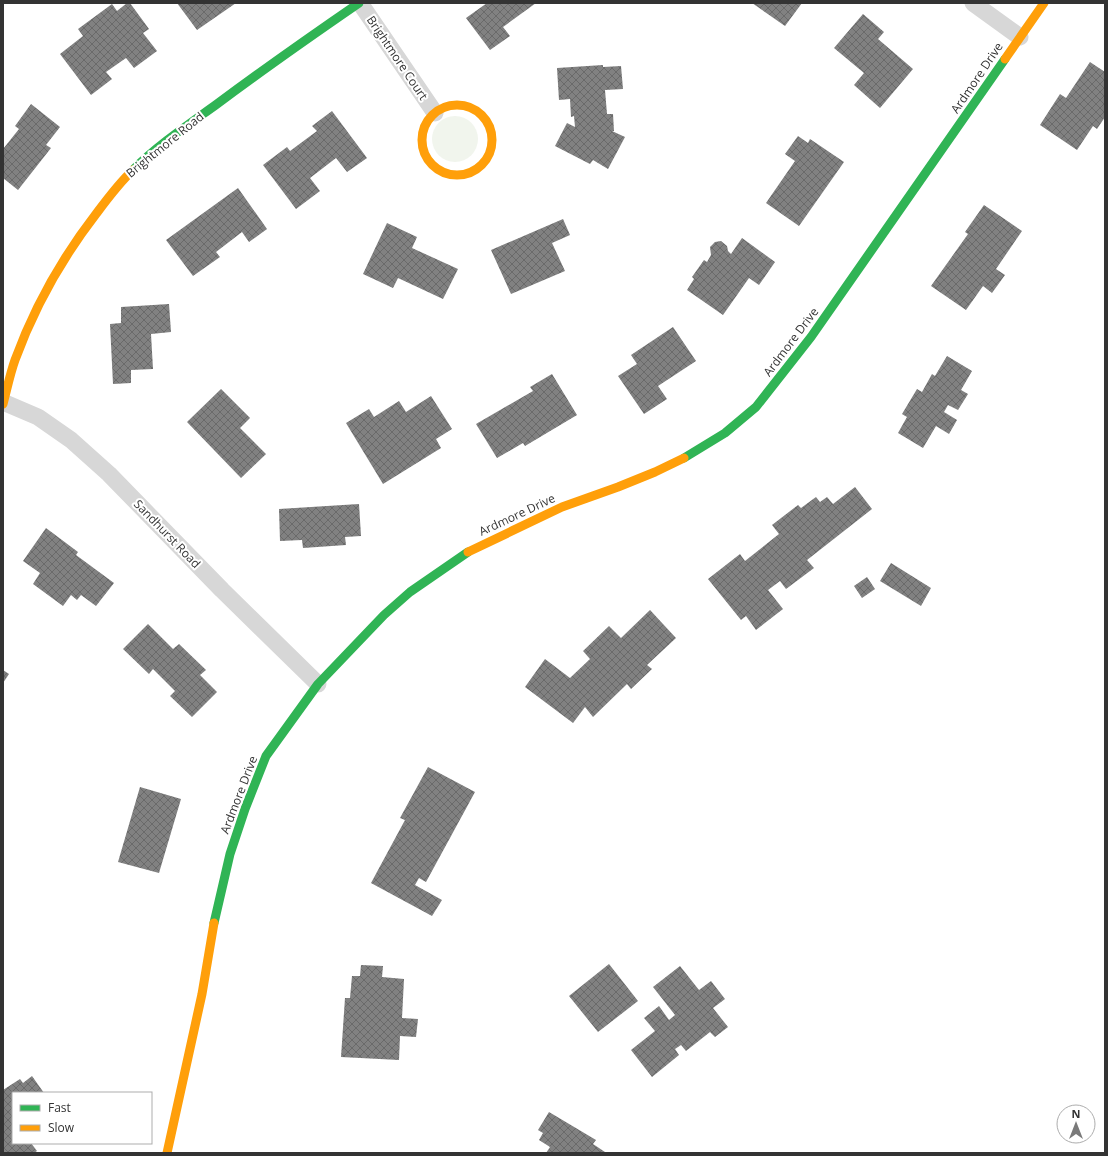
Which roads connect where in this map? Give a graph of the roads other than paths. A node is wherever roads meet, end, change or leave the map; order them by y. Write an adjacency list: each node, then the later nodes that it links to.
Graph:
1 (360, 3): 5 (street, Brightmore Court); 6 (street, Brightmore Road)
2 (972, 3): 4 (street)
3 (1044, 3): 4 (street, Ardmore Drive)
4 (1020, 37): 7 (street, Ardmore Drive)
5 (435, 114): 5 (street, Brightmore Court)
6 (3, 402): 7 (street, Sandhurst Road)
7 (318, 684): 8 (street, Ardmore Drive)
8 (167, 1153)

